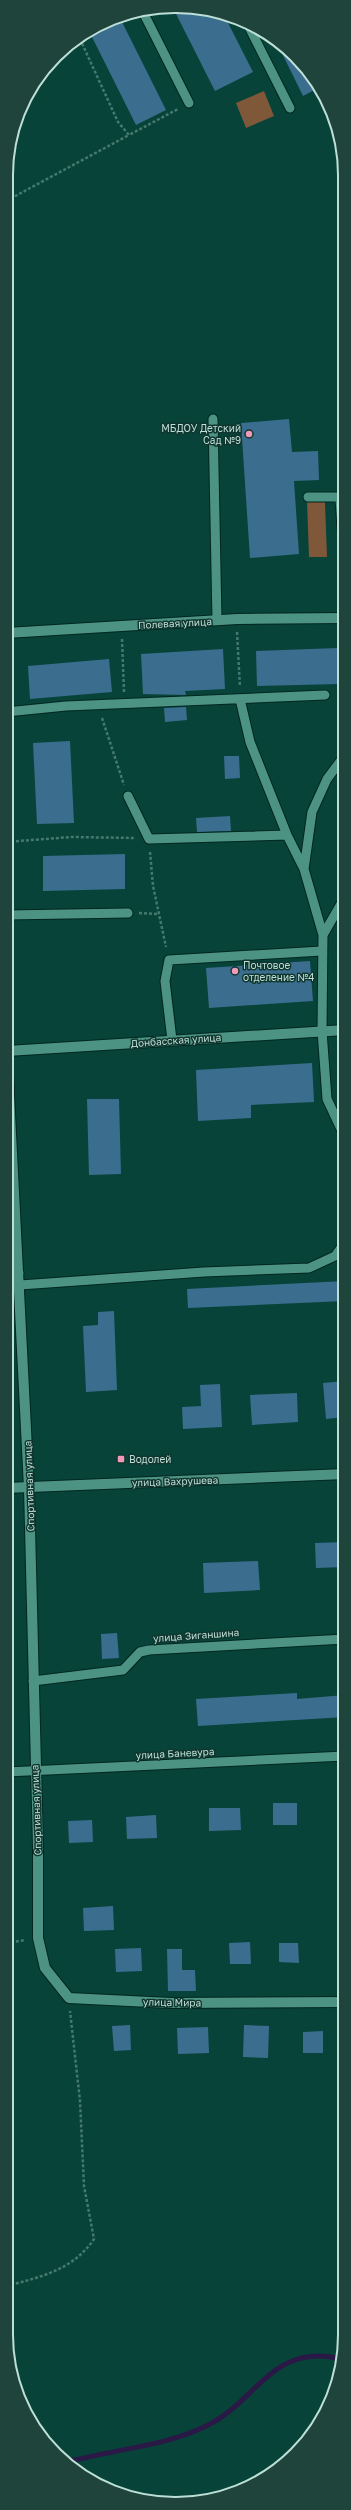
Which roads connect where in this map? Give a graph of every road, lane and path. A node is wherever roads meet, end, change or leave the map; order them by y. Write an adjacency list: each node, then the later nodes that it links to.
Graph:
1 (145, 16): 4 (lane)
2 (252, 32): 5 (lane)
3 (82, 43): 6 (path)
4 (189, 104): 6 (path)
5 (290, 108)
6 (129, 136): 7 (path)
7 (13, 197)
8 (212, 419): 13 (lane)
9 (308, 497): 10 (lane)
10 (338, 498)
11 (338, 618): 12 (street, Полевая улица)
12 (237, 619): 13 (street, Полевая улица); 17 (path)
13 (217, 620): 14 (street, Полевая улица)
14 (122, 626): 15 (street, Полевая улица); 18 (path)
15 (13, 632)
16 (325, 695): 17 (lane)
17 (240, 699): 18 (lane); 23 (lane)
18 (125, 704): 19 (lane)
19 (99, 706): 20 (lane); 22 (path)
20 (13, 712)
21 (338, 764): 26 (lane)
22 (128, 796): 24 (lane)
23 (286, 835): 24 (lane); 26 (lane)
24 (148, 839): 25 (path); 29 (path)
25 (13, 841)
26 (304, 869): 31 (lane)
27 (338, 909): 31 (lane)
28 (128, 913): 29 (path); 30 (lane)
29 (159, 914): 33 (path)
30 (13, 916)
31 (323, 935): 32 (lane)
32 (322, 951): 33 (lane); 35 (lane)
33 (169, 960): 36 (lane)
34 (338, 1030): 35 (street, Донбасская улица)
35 (322, 1031): 36 (street, Донбасская улица); 38 (lane)
36 (172, 1040): 37 (street, Донбасская улица)
37 (13, 1051)
38 (338, 1122)
39 (13, 1198): 42 (street, Спортивная улица)
40 (338, 1252): 43 (lane)
41 (13, 1273): 42 (lane)
42 (19, 1273): 43 (street, Спортивная улица)
43 (20, 1285): 46 (street, Спортивная улица)
44 (338, 1474): 46 (street, улица Вахрушева)
45 (13, 1488): 46 (street, улица Вахрушева)
46 (29, 1488): 48 (street, Спортивная улица)
47 (338, 1639): 48 (lane, улица Зиганшина)
48 (33, 1681): 50 (street, Спортивная улица)
49 (338, 1756): 50 (lane, улица Баневура)
50 (35, 1771): 51 (lane, улица Баневура); 52 (street, Спортивная улица)
51 (13, 1772)
52 (38, 1938): 53 (path); 54 (street)
53 (13, 1942)
54 (69, 1998): 55 (street, улица Мира); 56 (path)
55 (338, 2002)
56 (13, 2284)

